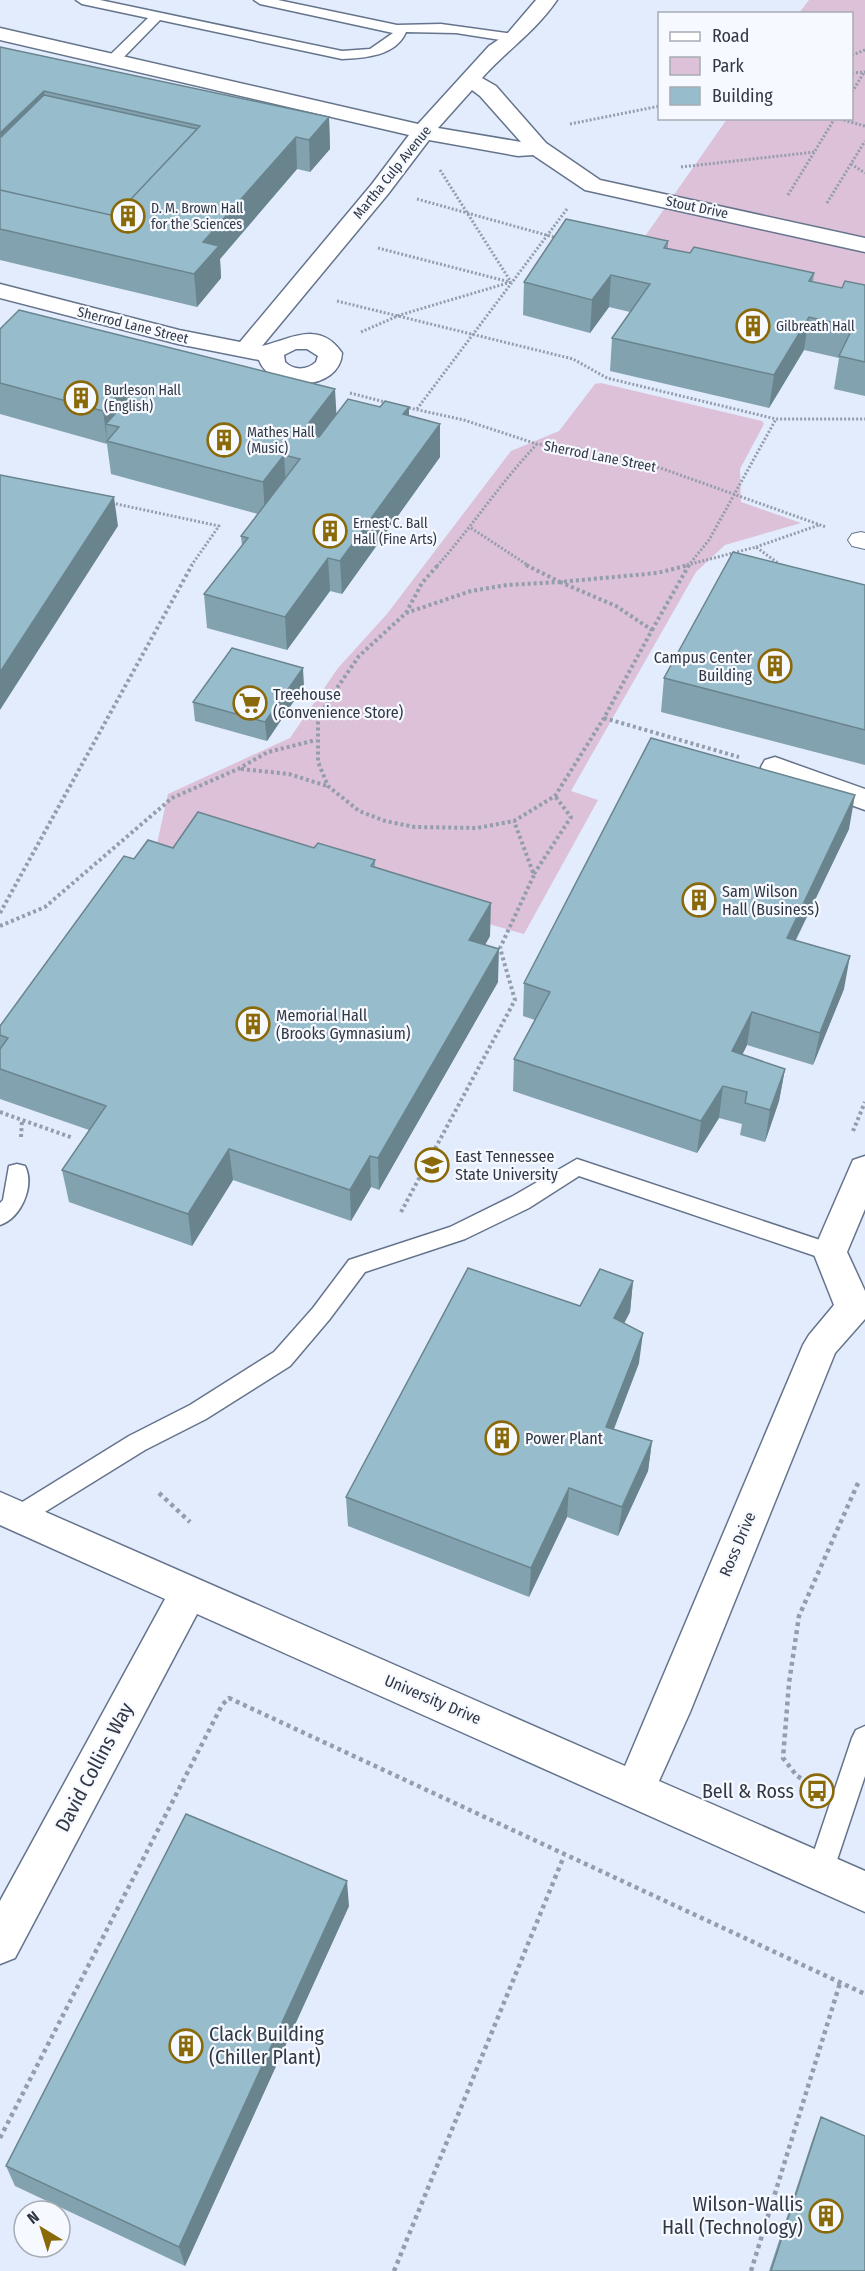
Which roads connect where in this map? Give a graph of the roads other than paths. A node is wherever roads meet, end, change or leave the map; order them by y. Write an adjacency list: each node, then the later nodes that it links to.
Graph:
1 (82, 0): 4 (lane)
2 (260, 0): 5 (lane)
3 (547, 0): 7 (street, Martha Culp Avenue)
4 (156, 17): 5 (lane); 8 (lane)
5 (397, 29): 7 (lane)
6 (0, 34): 8 (street)
7 (514, 38): 9 (street, Martha Culp Avenue)
8 (114, 59): 10 (street)
9 (470, 80): 10 (street, Martha Culp Avenue); 11 (street, Stout Drive)
10 (423, 132): 11 (street); 14 (street, Martha Culp Avenue)
11 (538, 148): 12 (street, Stout Drive)
12 (865, 245)
13 (0, 291): 14 (street, Sherrod Lane Street)
14 (245, 351): 15 (street, Sherrod Lane Street)
15 (272, 355): 15 (street)
16 (775, 767): 17 (street)
17 (865, 800)
18 (865, 1169): 21 (street)
19 (17, 1172): 20 (lane)
20 (0, 1216)
21 (830, 1252): 22 (street, Ross Drive); 23 (lane)
22 (859, 1307): 26 (street, Ross Drive)
23 (9, 1512): 24 (street, University Drive)
24 (189, 1591): 26 (street, University Drive); 29 (street, David Collins Way)
25 (865, 1738): 27 (lane)
26 (635, 1789): 27 (street, University Drive)
27 (820, 1872): 28 (street, University Drive)
28 (865, 1892)
29 (0, 1943)

